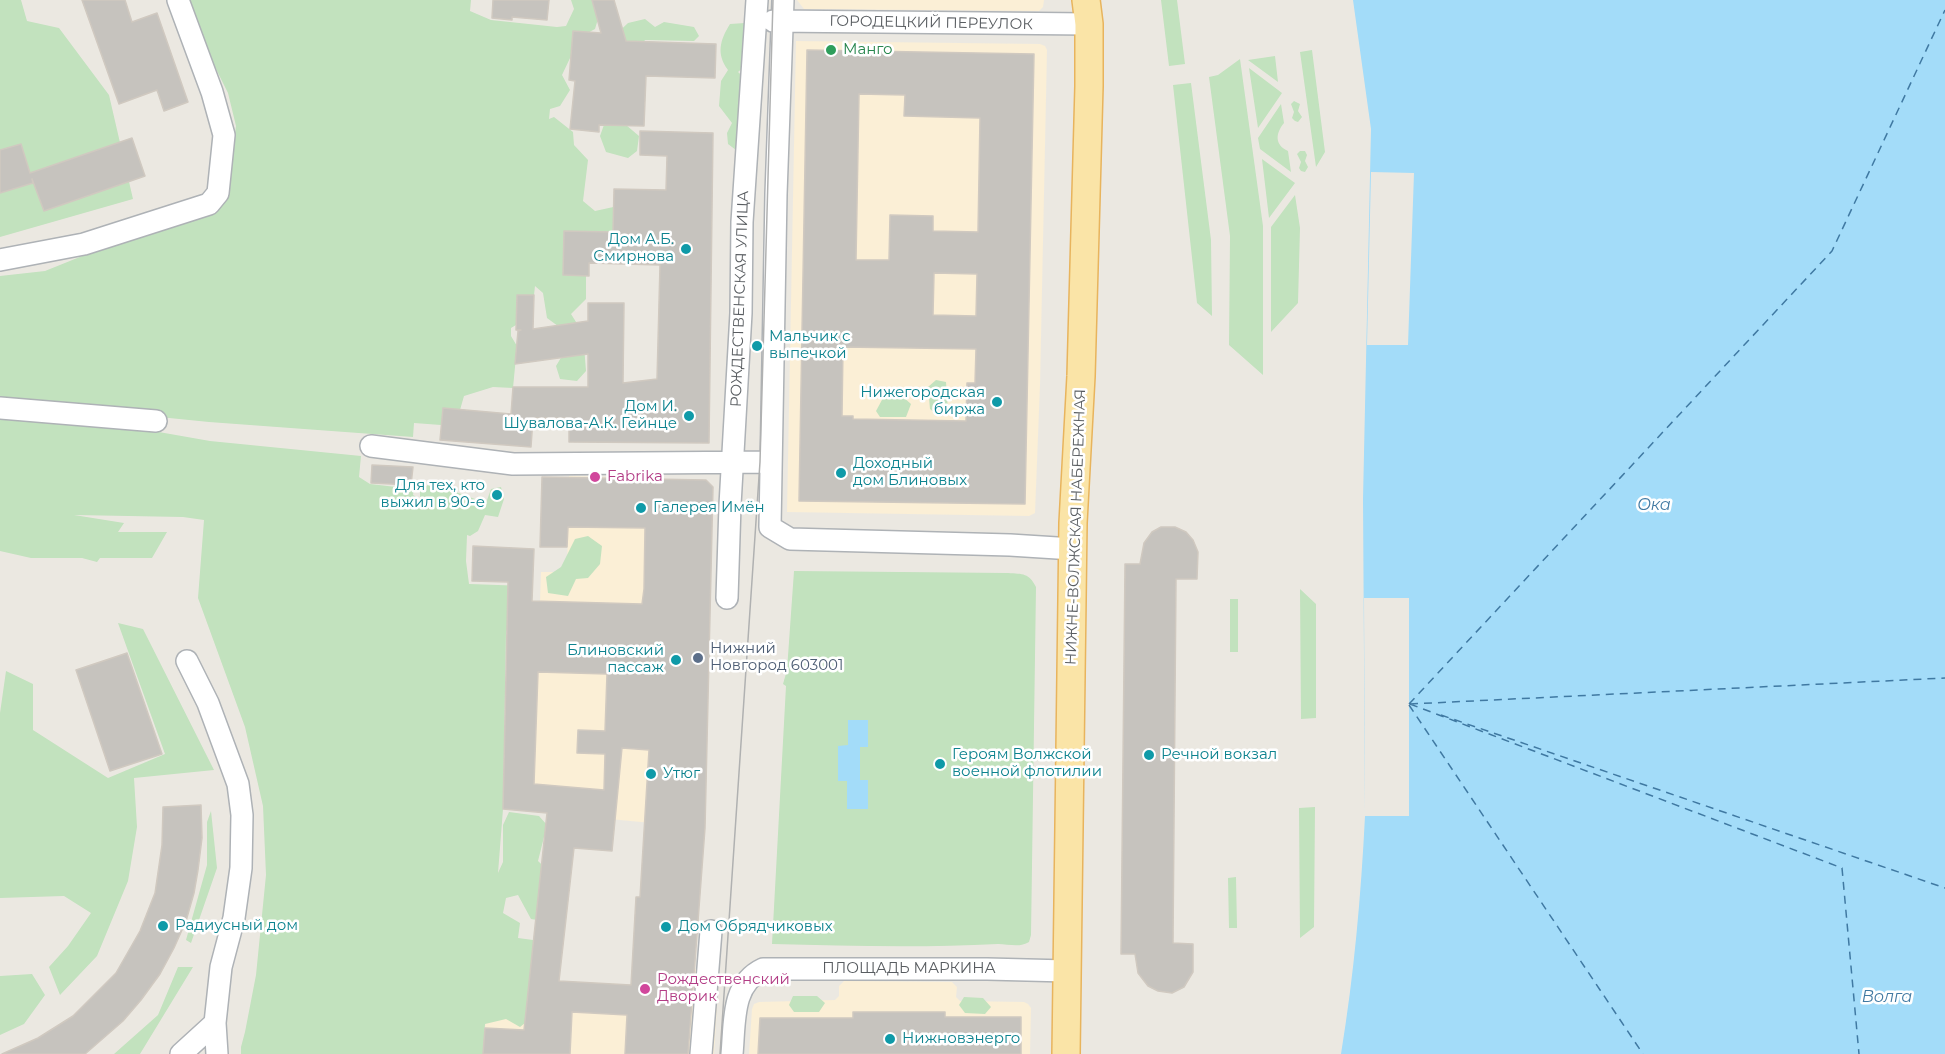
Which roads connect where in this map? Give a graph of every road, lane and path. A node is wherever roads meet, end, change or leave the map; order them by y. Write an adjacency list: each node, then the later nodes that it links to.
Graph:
1 (178, 0): 5 (street)
2 (757, 0): 9 (street, РОЖДЕСТВЕНСКАЯ УЛИЦА)
3 (1088, 12): 4 (street, ГОРОДЕЦКИЙ ПЕРЕУЛОК); 11 (main road, НИЖНЕ-ВОЛЖСКАЯ НАБЕРЕЖНАЯ)
4 (780, 14): 10 (street)
5 (0, 260)
6 (0, 408): 7 (street)
7 (156, 421)
8 (371, 446): 9 (street)
9 (733, 462): 10 (street); 12 (street, РОЖДЕСТВЕНСКАЯ УЛИЦА)
10 (771, 462): 11 (street)
11 (1073, 549): 15 (main road, НИЖНЕ-ВОЛЖСКАЯ НАБЕРЕЖНАЯ)
12 (727, 598)
13 (187, 661): 16 (street)
14 (711, 931): 19 (street)
15 (1067, 971): 20 (street, ПЛОЩАДЬ МАРКИНА); 21 (main road, НИЖНЕ-ВОЛЖСКАЯ НАБЕРЕЖНАЯ)
16 (215, 1023): 17 (street); 18 (street)
17 (181, 1054)
18 (217, 1054)
19 (701, 1054)
20 (732, 1054)
21 (1066, 1054)

